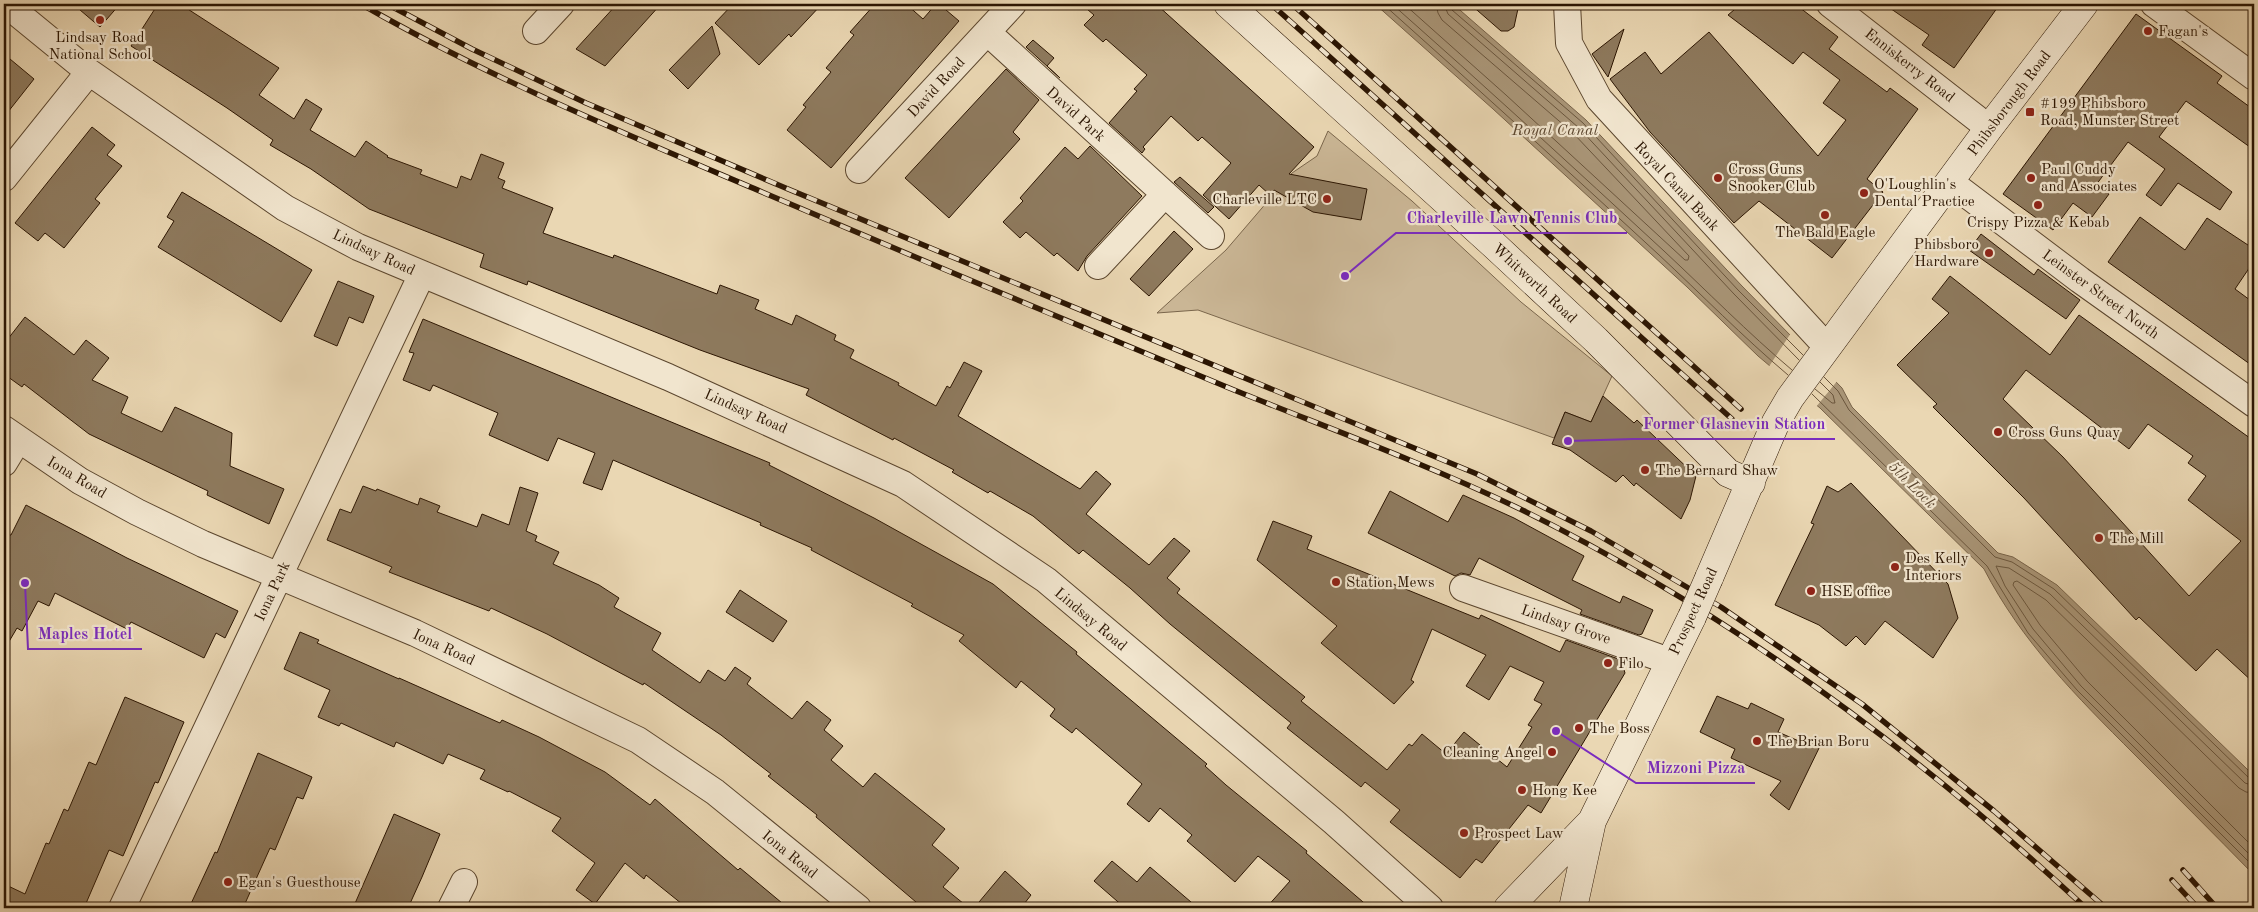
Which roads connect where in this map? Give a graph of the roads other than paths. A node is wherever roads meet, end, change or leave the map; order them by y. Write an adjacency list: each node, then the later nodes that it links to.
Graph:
1 (6, 4): 11 (street, Lindsay Road)
2 (560, 4): 9 (street)
3 (1013, 4): 10 (street, David Road)
4 (1228, 4): 26 (main road, Whitworth Road)
5 (1567, 4): 21 (street, Royal Canal Bank)
6 (1830, 4): 13 (street, Enniskerry Road)
7 (2084, 4): 13 (main road, Phibsborough Road)
8 (2154, 4): 12 (street)
9 (536, 32)
10 (986, 32): 14 (street, David Road); 17 (street, David Park)
11 (89, 72): 15 (street); 20 (street, Lindsay Road)
12 (2254, 77)
13 (1989, 128): 16 (main road, Phibsborough Road)
14 (859, 170)
15 (4, 178)
16 (1950, 182): 21 (main road, Phibsborough Road); 23 (street, Leinster Street North)
17 (1165, 194): 18 (street, David Park); 19 (street)
18 (1211, 236)
19 (1098, 266)
20 (422, 274): 27 (street, Iona Park); 35 (street, Lindsay Road)
21 (1827, 347): 22 (main road, Phibsborough Road)
22 (1790, 398): 26 (main road, Prospect Road)
23 (2254, 404)
24 (11, 435): 25 (street); 27 (street, Iona Road)
25 (4, 463)
26 (1751, 483): 29 (main road, Prospect Road, bridge)
27 (280, 575): 32 (street, Iona Park); 34 (street, Iona Road)
28 (1463, 588): 29 (street, Lindsay Grove)
29 (1669, 661): 30 (main road, Prospect Road)
30 (1592, 821): 36 (main road, Prospect Road); 37 (main road, Prospect Road)
31 (464, 882): 33 (street)
32 (122, 908)
33 (451, 908)
34 (858, 908)
35 (1430, 908)
36 (1508, 908)
37 (1573, 908)

